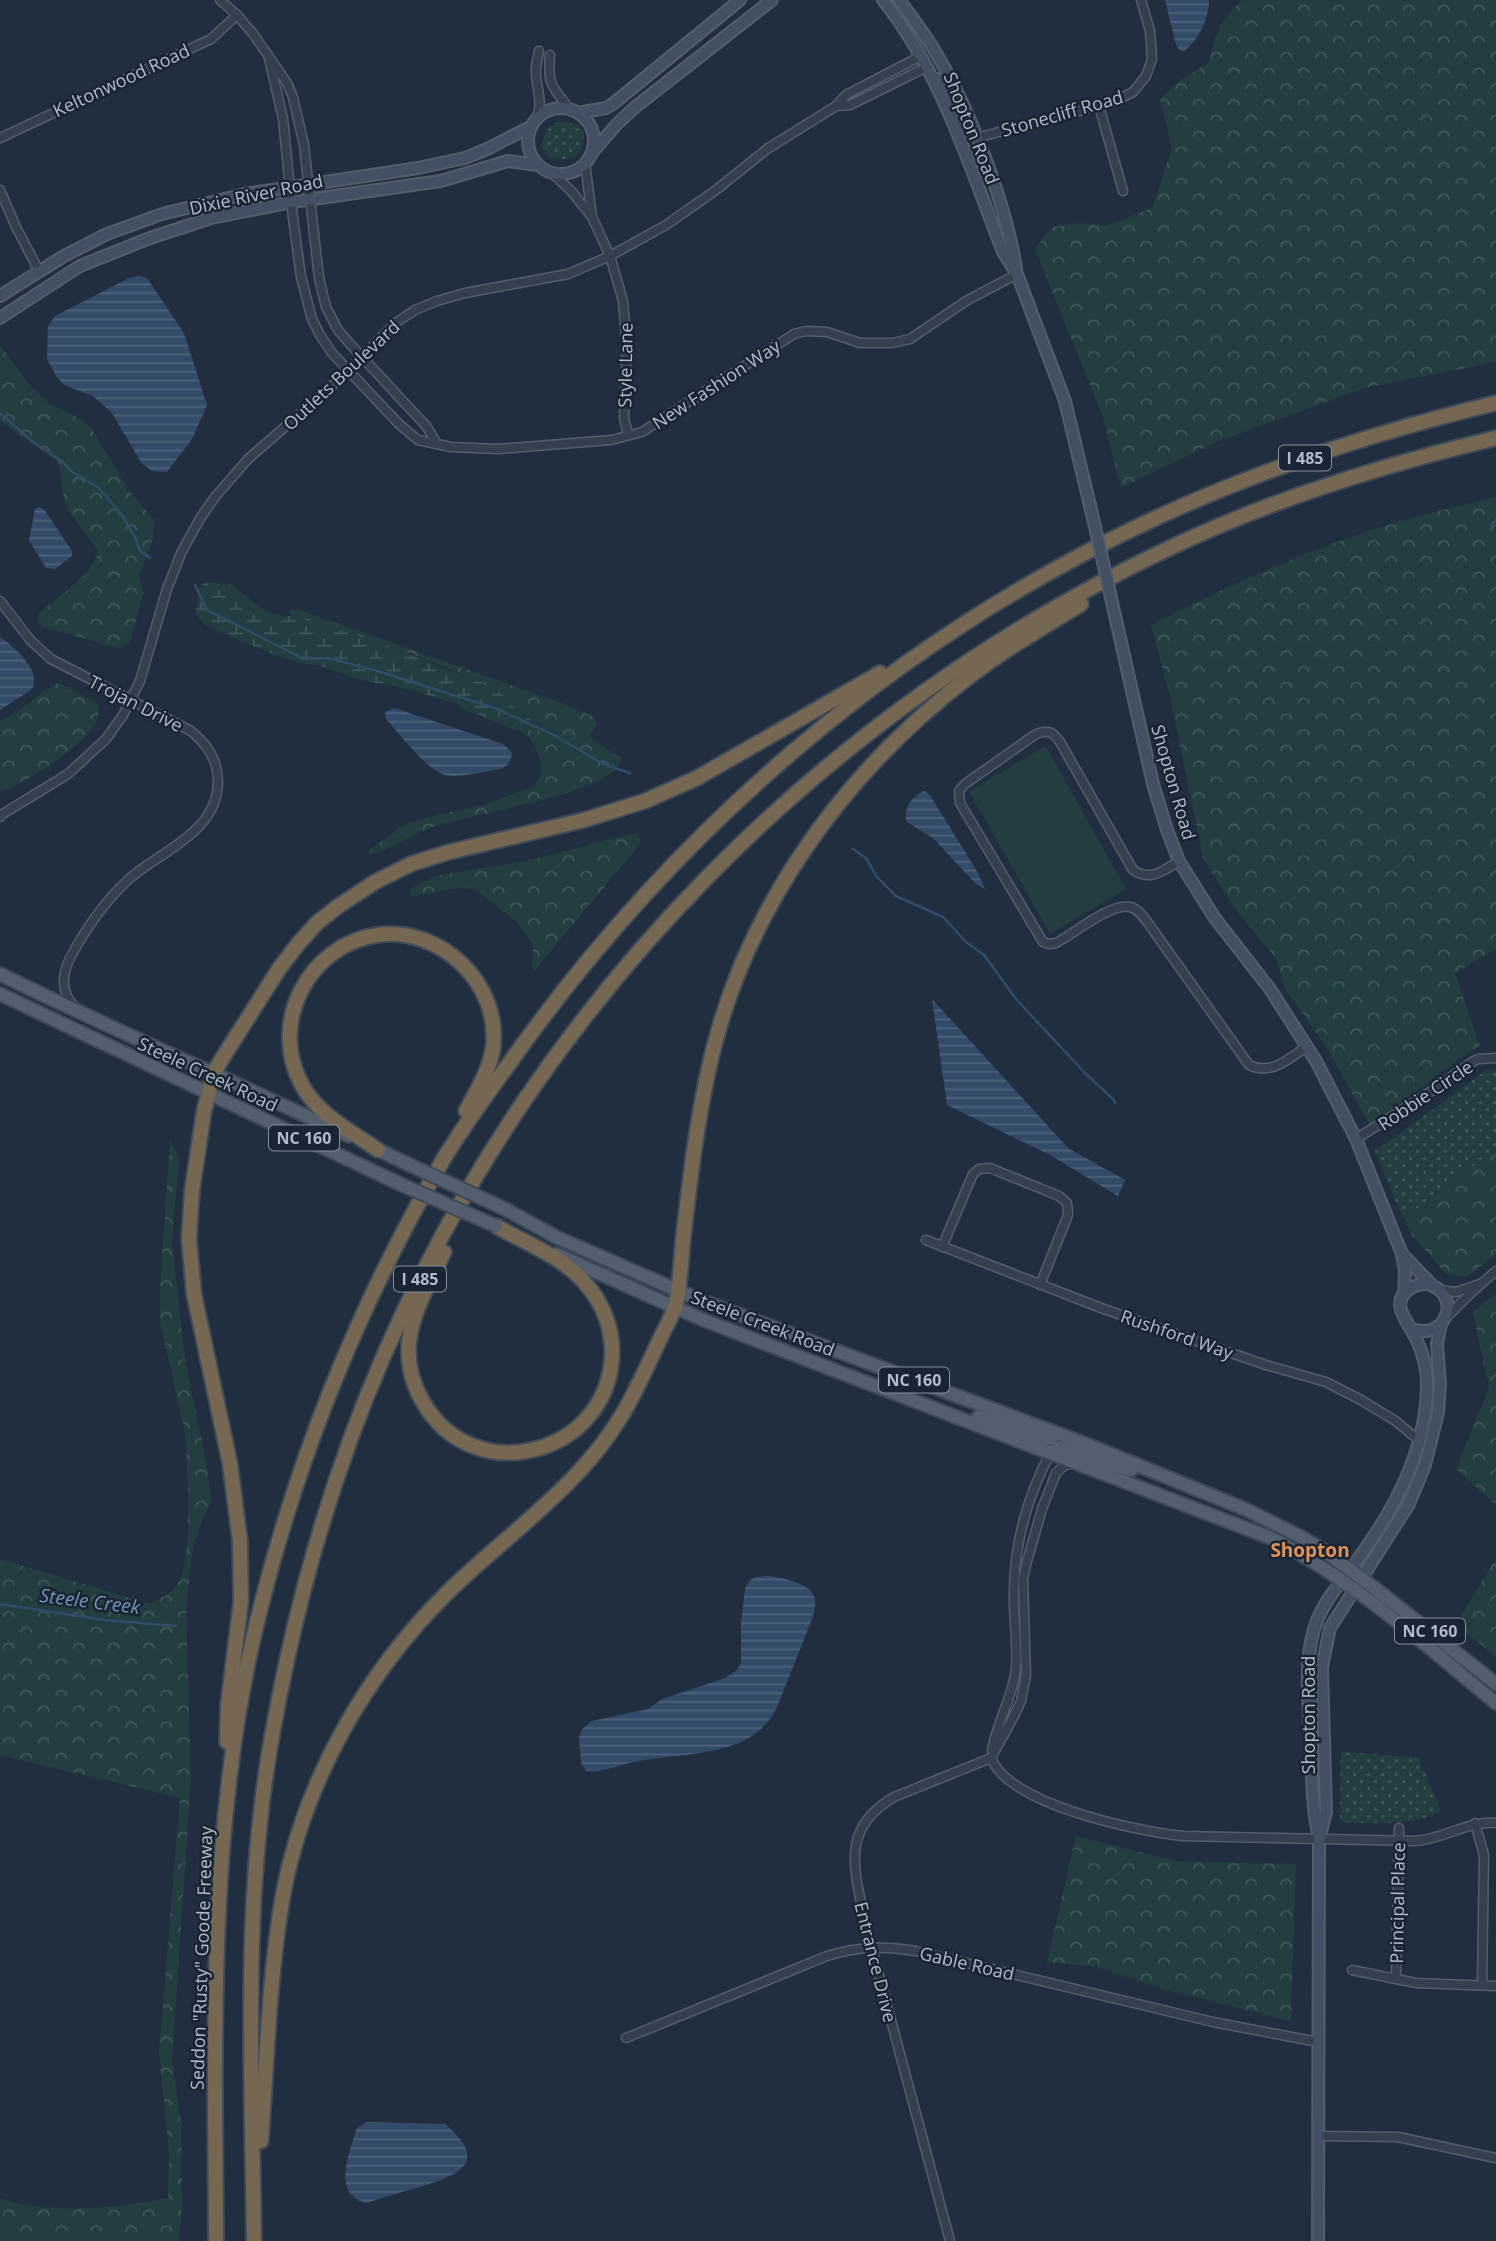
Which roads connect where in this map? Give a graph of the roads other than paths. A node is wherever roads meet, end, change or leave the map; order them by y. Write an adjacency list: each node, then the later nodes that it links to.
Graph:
1 (220, 0): 7 (street)
2 (740, 0): 15 (street)
3 (772, 0): 19 (street)
4 (883, 0): 10 (street, Shopton Road)
5 (900, 0): 18 (street, Shopton Road)
6 (1142, 0): 14 (street, Stonecliff Road)
7 (237, 15): 11 (street); 17 (street, Keltonwood Road)
8 (539, 51): 16 (street)
9 (550, 55): 15 (street)
10 (921, 56): 12 (street, Shopton Road); 13 (street, Outlets Boulevard)
11 (269, 58): 22 (street); 23 (street, New Fashion Way)
12 (927, 67): 13 (street, Outlets Boulevard); 18 (street); 31 (street, Shopton Road)
13 (836, 106): 29 (street, Outlets Boulevard)
14 (1099, 106): 18 (street, Stonecliff Road); 25 (street)
15 (575, 112): 16 (street); 19 (street)
16 (534, 122): 20 (street); 22 (street, Dixie River Road)
17 (0, 138)
18 (976, 138): 31 (street, Shopton Road)
19 (588, 158): 21 (street); 28 (street, Style Lane)
20 (537, 164): 21 (street); 26 (street, Dixie River Road)
21 (552, 173): 28 (street, Style Lane)
22 (308, 184): 23 (street, Dixie River Road); 26 (street)
23 (290, 186): 27 (street, New Fashion Way); 30 (street, Dixie River Road)
24 (0, 190): 30 (street)
25 (1123, 191)
26 (309, 200): 27 (street, Dixie River Road); 34 (street)
27 (292, 202): 33 (street, Dixie River Road); 35 (street, New Fashion Way)
28 (592, 217): 29 (street, Style Lane)
29 (610, 256): 34 (street, Outlets Boulevard); 37 (street, Style Lane)
30 (39, 271): 32 (street, Dixie River Road)
31 (1017, 274): 37 (street, New Fashion Way); 45 (street, Shopton Road, bridge)
32 (0, 296)
33 (0, 318)
34 (362, 356): 35 (street, Outlets Boulevard); 39 (street)
35 (349, 370): 39 (street, New Fashion Way); 43 (street, Outlets Boulevard)
36 (1496, 403): 42 (highway, Seddon "Rusty" Goode Freeway / I 485)
37 (628, 435): 39 (street, New Fashion Way)
38 (1496, 438): 40 (highway, I 485)
39 (438, 444)
40 (1181, 542): 54 (highway, I 485); 65 (highway)
41 (0, 601): 43 (street, Trojan Drive)
42 (953, 631): 51 (highway); 56 (highway, Seddon "Rusty" Goode Freeway / I 485)
43 (131, 700): 44 (street, Outlets Boulevard); 48 (street, Trojan Drive)
44 (0, 816)
45 (1179, 861): 49 (street, Shopton Road); 49 (street)
46 (0, 974): 48 (main road, Steele Creek Road / NC 160)
47 (0, 994): 52 (main road, Steele Creek Road / NC 160)
48 (85, 1016): 51 (main road, Steele Creek Road / NC 160)
49 (1308, 1046): 53 (street, Shopton Road)
50 (1496, 1058): 53 (street, Robbie Circle)
51 (214, 1072): 52 (highway); 55 (main road, Steele Creek Road / NC 160)
52 (208, 1092): 57 (main road, Steele Creek Road / NC 160, bridge); 86 (highway)
53 (1356, 1139): 60 (street, Shopton Road)
54 (494, 1148): 57 (highway); 96 (highway, I 485)
55 (378, 1150): 56 (highway); 65 (main road, Steele Creek Road / NC 160, bridge)
56 (447, 1153): 86 (highway, Seddon "Rusty" Goode Freeway / I 485)
57 (496, 1226): 67 (main road, Steele Creek Road / NC 160)
58 (926, 1240): 59 (street, Rushford Way)
59 (942, 1247): 63 (street, Rushford Way); 63 (street)
60 (1402, 1254): 64 (street, Shopton Road); 66 (street, Shopton Road)
61 (1496, 1271): 62 (street)
62 (1480, 1284): 64 (street); 68 (street)
63 (1040, 1285): 72 (street, Rushford Way)
64 (1437, 1288): 66 (street); 68 (street)
65 (678, 1290): 67 (highway); 71 (main road, Steele Creek Road / NC 160)
66 (1404, 1294): 69 (street)
67 (675, 1308): 70 (main road, Steele Creek Road / NC 160); 96 (highway)
68 (1443, 1322): 69 (street); 77 (street, Shopton Road)
69 (1410, 1328): 72 (street, Shopton Road)
70 (919, 1401): 71 (main road); 73 (main road, Steele Creek Road / NC 160)
71 (1055, 1433): 75 (main road, Steele Creek Road / NC 160)
72 (1420, 1441): 76 (street, Shopton Road)
73 (1051, 1452): 74 (main road, Steele Creek Road / NC 160); 75 (main road); 80 (street)
74 (1078, 1463): 76 (main road, Steele Creek Road / NC 160); 80 (street)
75 (1182, 1484): 76 (main road, Steele Creek Road / NC 160)
76 (1346, 1574): 77 (main road, Steele Creek Road / NC 160); 84 (street, Shopton Road)
77 (1359, 1584): 78 (main road, Steele Creek Road / NC 160); 79 (main road, Steele Creek Road / NC 160); 84 (street, Shopton Road)
78 (1496, 1684)
79 (1496, 1703)
80 (991, 1758): 84 (street); 87 (street, Entrance Drive)
81 (1475, 1823): 82 (street); 85 (street); 90 (street)
82 (1496, 1823)
83 (1399, 1828): 85 (street, Principal Place)
84 (1319, 1840): 85 (street); 93 (street, Shopton Road)
85 (1398, 1841): 89 (street, Principal Place)
86 (220, 1879): 97 (highway, Seddon "Rusty" Goode Freeway / I 485)
87 (871, 1947): 92 (street, Gable Road); 93 (street, Gable Road); 98 (street, Entrance Drive)
88 (1352, 1970): 89 (street)
89 (1396, 1979): 90 (street)
90 (1482, 1985): 91 (street)
91 (1494, 1986)
92 (626, 2038)
93 (1318, 2042): 94 (street, Shopton Road)
94 (1318, 2136): 95 (street); 99 (street, Shopton Road)
95 (1496, 2158)
96 (254, 2237)
97 (216, 2241)
98 (950, 2241)
99 (1318, 2241)

